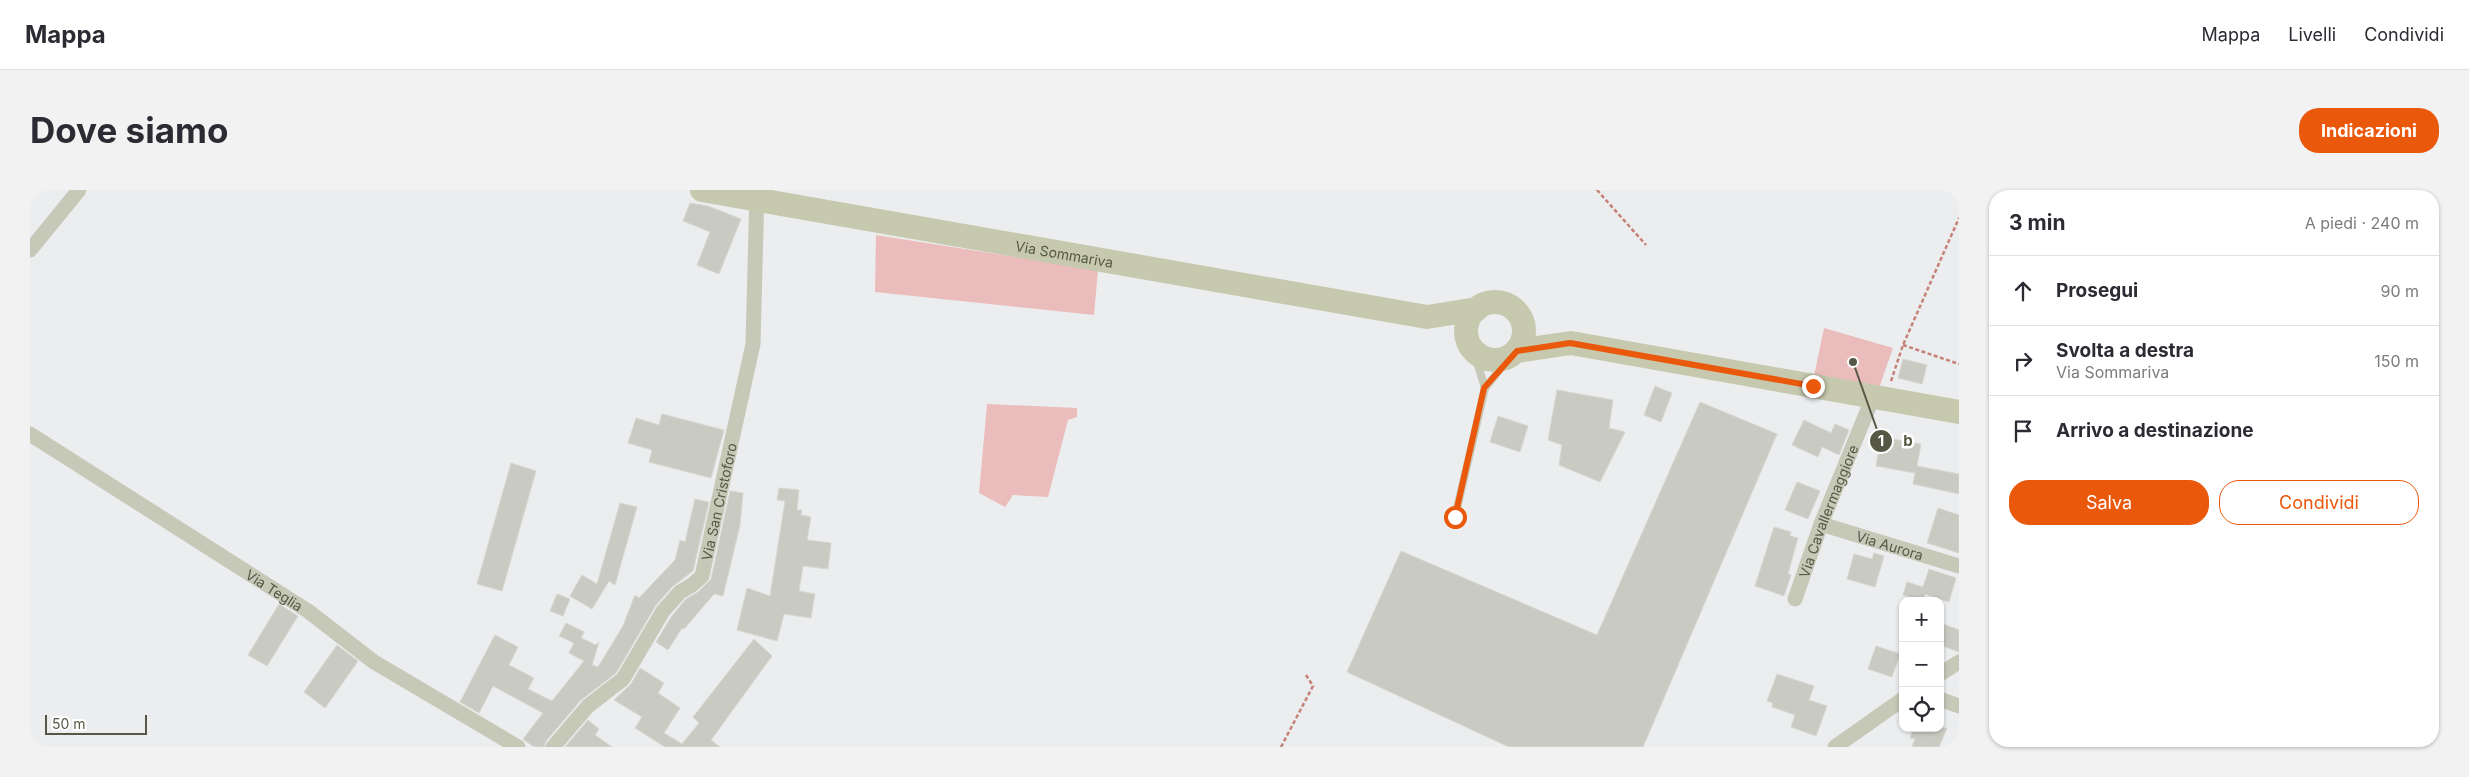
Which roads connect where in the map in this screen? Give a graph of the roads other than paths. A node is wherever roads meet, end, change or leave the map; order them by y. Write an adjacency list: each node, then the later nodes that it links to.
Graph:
1 (78, 190): 4 (street)
2 (702, 190): 3 (main road, Via Sommariva)
3 (758, 195): 7 (main road, Via Sommariva); 25 (street, Via San Cristoforo)
4 (30, 250)
5 (1477, 309): 6 (main road); 7 (main road, Via Sommariva); 9 (main road)
6 (1520, 315): 8 (main road); 10 (main road)
7 (1426, 318): 9 (main road, Via Sommariva)
8 (1570, 343): 10 (main road); 12 (main road)
9 (1471, 348): 10 (main road); 11 (lane)
10 (1514, 354): 11 (lane)
11 (1484, 388): 15 (lane)
12 (1879, 398): 13 (main road); 16 (street, Via Cavallermaggiore)
13 (1959, 412)
14 (30, 434): 24 (street, Via Teglia)
15 (1455, 517)
16 (1821, 524): 17 (street, Via Aurora); 18 (street, Via Cavallermaggiore)
17 (1959, 566)
18 (1795, 599)
19 (1959, 662): 20 (street)
20 (1944, 671)
21 (1944, 700): 23 (street)
22 (1899, 702): 26 (street)
23 (1959, 706)
24 (518, 747)
25 (553, 747)
26 (1835, 747)

